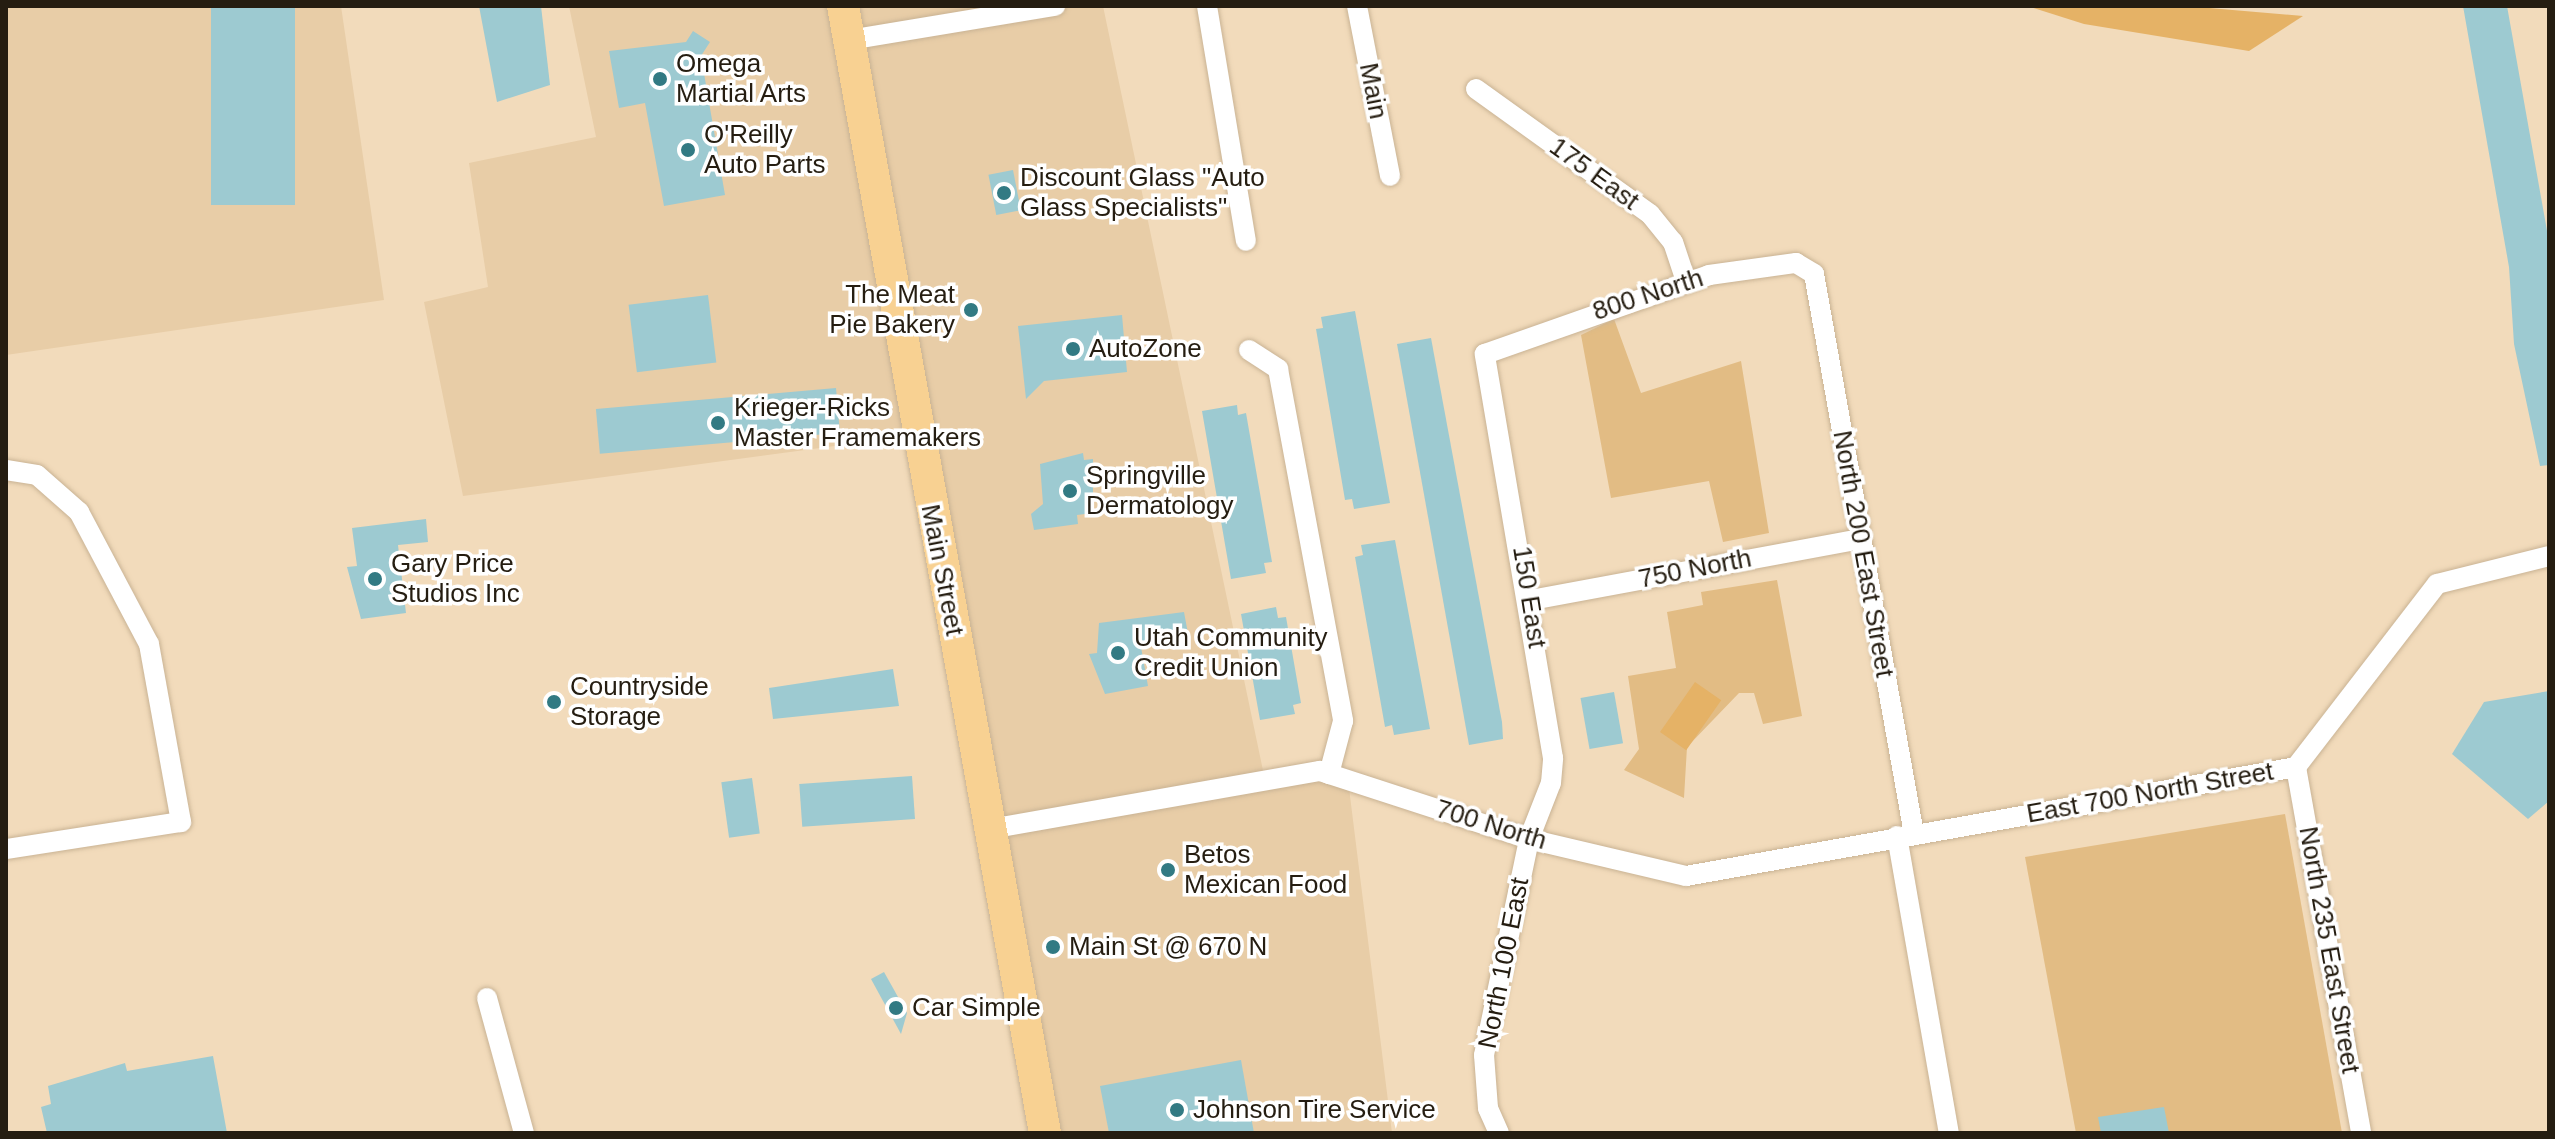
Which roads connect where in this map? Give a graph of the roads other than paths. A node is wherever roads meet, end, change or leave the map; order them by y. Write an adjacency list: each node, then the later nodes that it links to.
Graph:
1 (843, 6): 5 (main road, Main Street)
2 (1055, 6): 5 (street)
3 (1207, 6): 8 (street)
4 (1357, 6): 7 (street, Main)
5 (849, 40): 20 (main road, Main Street)
6 (1476, 89): 10 (street, 175 East)
7 (1390, 176)
8 (1246, 241)
9 (1814, 274): 10 (street, 800 North); 14 (street, North 200 East Street)
10 (1686, 281): 12 (street, 800 North)
11 (1249, 350): 18 (street)
12 (1485, 354): 16 (street, 150 East)
13 (6, 470): 23 (street)
14 (1859, 539): 16 (street, 750 North); 21 (street, North 200 East Street)
15 (2549, 556): 17 (street, East 700 North Street)
16 (1531, 600): 22 (street, 150 East)
17 (2296, 767): 19 (street, East 700 North Street); 29 (street, North 235 East Street)
18 (1329, 774): 20 (street, 700 North); 22 (street, 700 North)
19 (1993, 822): 21 (street, 700 North)
20 (990, 829): 27 (main road, Main Street)
21 (1905, 835): 22 (street, 700 North); 25 (street, North 200 East Street)
22 (1529, 839): 28 (street, North 100 East)
23 (6, 849)
24 (487, 998): 26 (street)
25 (1946, 1131)
26 (524, 1133)
27 (1045, 1133)
28 (1499, 1133)
29 (2361, 1133)

